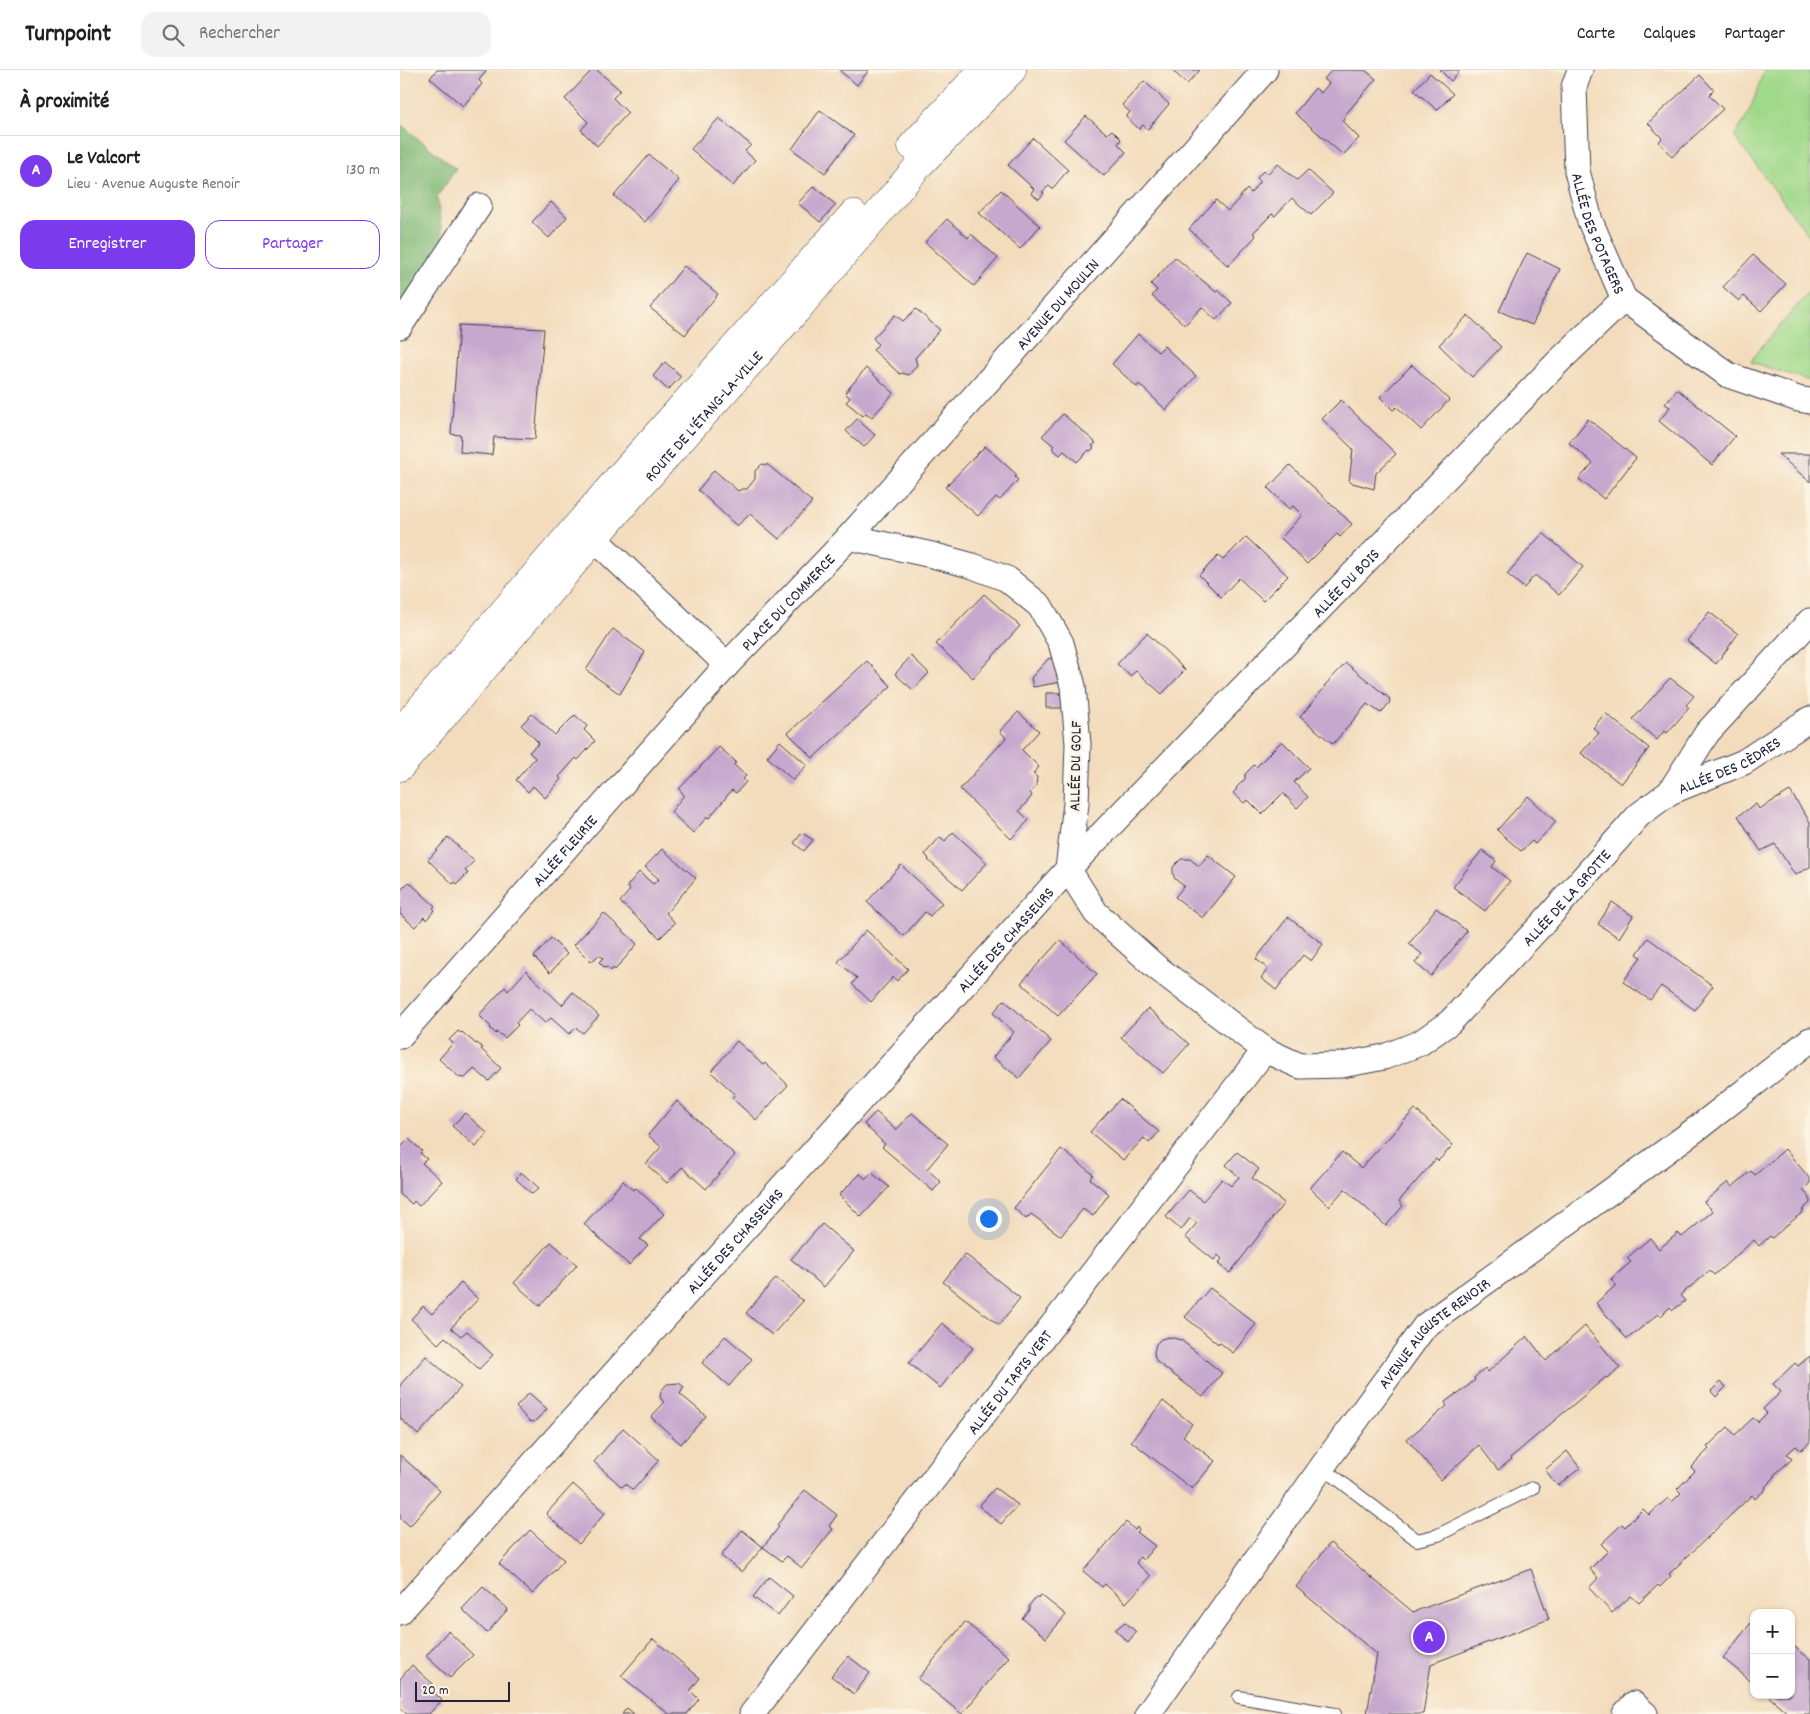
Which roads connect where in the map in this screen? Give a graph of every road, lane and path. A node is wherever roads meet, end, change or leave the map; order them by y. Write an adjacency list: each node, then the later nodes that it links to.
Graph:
1 (982, 70): 9 (street, ROUTE DE L'ÉTANG-LA-VILLE)
2 (1012, 70): 9 (street, ROUTE DE L'ÉTANG-LA-VILLE)
3 (1265, 70): 10 (street, AVENUE DU MOULIN)
4 (1580, 70): 6 (street, ALLÉE DES POTAGERS)
5 (478, 206): 7 (street)
6 (1624, 299): 8 (street, ALLÉE DES POTAGERS); 17 (street, ALLÉE DU BOIS)
7 (400, 326)
8 (1810, 401)
9 (587, 532): 12 (street); 14 (street, ROUTE DE L'ÉTANG-LA-VILLE); 15 (street, ROUTE DE L'ÉTANG-LA-VILLE)
10 (849, 537): 12 (street, PLACE DU COMMERCE); 17 (street, ALLÉE DU GOLF)
11 (1810, 621): 16 (street, ALLÉE DE LA GROTTE)
12 (727, 665): 18 (street, ALLÉE FLEURIE)
13 (1810, 719): 16 (street, ALLÉE DES CÈDRES)
14 (400, 732)
15 (400, 767)
16 (1670, 792): 19 (street, ALLÉE DE LA GROTTE)
17 (1068, 869): 19 (street); 23 (street, ALLÉE DES CHASSEURS)
18 (400, 1036)
19 (1265, 1050): 26 (street, ALLÉE DU TAPIS VERT)
20 (1806, 1053): 21 (street, AVENUE AUGUSTE RENOIR)
21 (1322, 1467): 22 (lane); 27 (street, AVENUE AUGUSTE RENOIR)
22 (1533, 1488)
23 (400, 1612)
24 (1239, 1697): 25 (lane)
25 (1281, 1709): 28 (lane)
26 (752, 1714)
27 (1148, 1714)
28 (1335, 1714)

